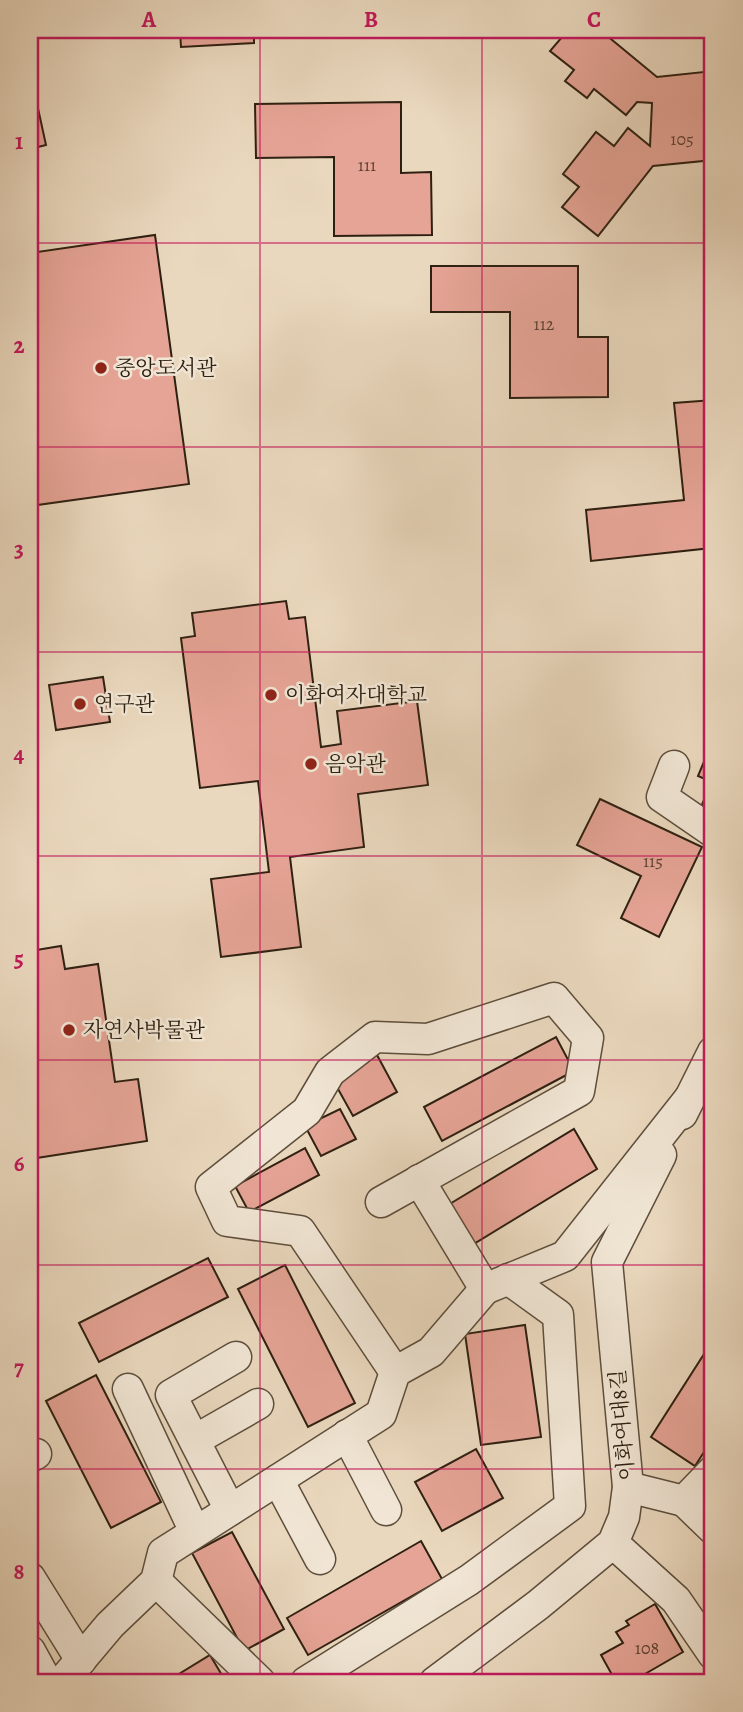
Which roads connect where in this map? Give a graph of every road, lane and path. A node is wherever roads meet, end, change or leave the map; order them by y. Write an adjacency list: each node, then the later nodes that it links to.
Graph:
1 (674, 766): 2 (street)
2 (713, 832)
3 (713, 1052): 4 (street)
4 (689, 1099): 7 (street); 16 (street, 이화여대8길)
5 (419, 1180): 6 (street); 7 (street); 9 (street)
6 (381, 1202)
7 (496, 1284): 9 (street); 31 (street)
8 (236, 1357): 13 (street)
9 (395, 1373): 12 (street)
10 (128, 1389): 21 (street)
11 (258, 1404): 13 (street)
12 (347, 1435): 15 (street); 19 (street)
13 (195, 1440): 18 (street)
14 (713, 1471): 17 (street)
15 (278, 1480): 18 (street); 23 (street)
16 (628, 1487): 17 (street); 22 (street, 이화여대8길)
17 (684, 1501): 20 (street)
18 (230, 1510): 21 (street)
19 (386, 1510)
20 (713, 1530)
21 (195, 1532): 25 (street)
22 (613, 1543): 27 (street); 32 (street)
23 (320, 1559)
24 (30, 1578): 28 (street)
25 (156, 1581): 28 (street); 30 (street)
26 (30, 1651): 29 (street)
27 (713, 1654)
28 (71, 1671)
29 (47, 1682)
30 (260, 1682)
31 (306, 1682)
32 (435, 1682)

